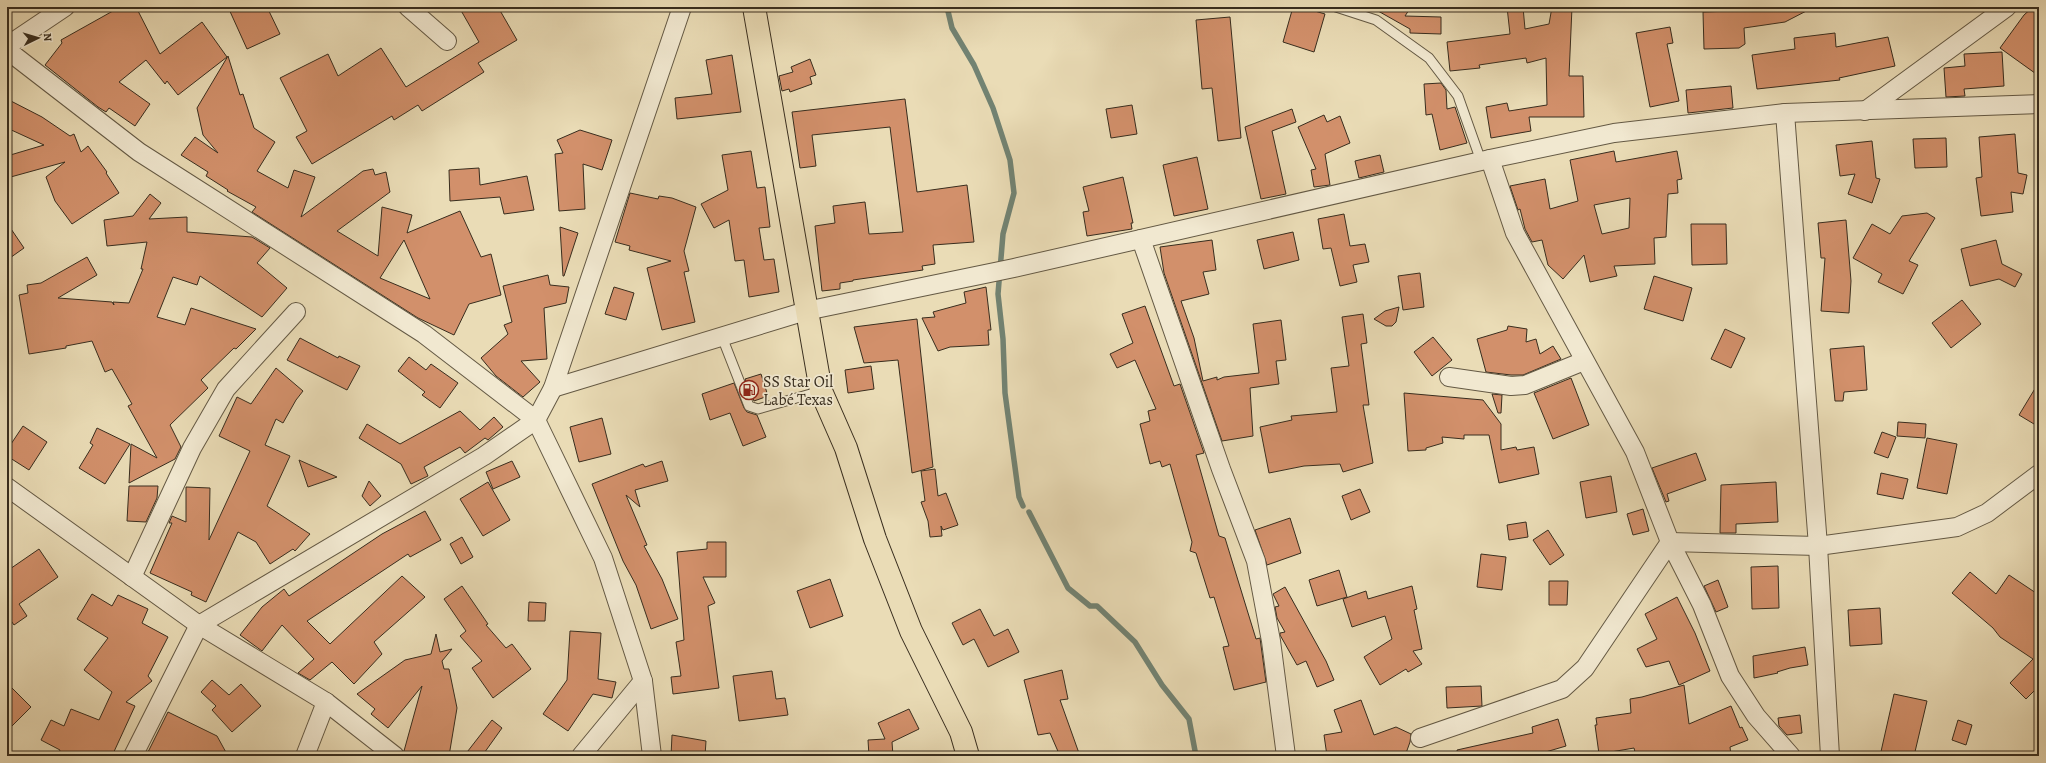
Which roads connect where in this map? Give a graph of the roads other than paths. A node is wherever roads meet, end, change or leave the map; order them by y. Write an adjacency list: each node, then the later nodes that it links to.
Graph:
1 (65, 7): 8 (street)
2 (408, 7): 7 (street)
3 (682, 7): 20 (street)
4 (754, 7): 15 (main road)
5 (1336, 7): 13 (lane)
6 (2007, 7): 11 (street)
7 (447, 41)
8 (7, 46)
9 (7, 50): 22 (street)
10 (2039, 104): 11 (street)
11 (1865, 111): 12 (street)
12 (1785, 113): 13 (street); 26 (street)
13 (1486, 160): 14 (street); 18 (street)
14 (1141, 239): 15 (street); 38 (street)
15 (806, 311): 17 (street); 21 (main road)
16 (296, 312): 27 (street)
17 (722, 337): 20 (street); 21 (lane)
18 (1584, 362): 19 (street); 25 (street)
19 (1449, 377)
20 (553, 388): 22 (street)
21 (821, 390): 37 (main road)
22 (536, 420): 28 (street); 29 (street)
23 (2039, 474): 26 (street)
24 (7, 487): 27 (street)
25 (1670, 542): 26 (street); 31 (street); 39 (street)
26 (1818, 546): 40 (street)
27 (132, 577): 28 (street)
28 (199, 625): 30 (street); 32 (street)
29 (643, 681): 35 (street); 36 (street)
30 (326, 702): 33 (street); 34 (street)
31 (1420, 738)
32 (133, 756)
33 (305, 756)
34 (395, 756)
35 (580, 756)
36 (652, 756)
37 (968, 756)
38 (1286, 756)
39 (1791, 756)
40 (1830, 756)

